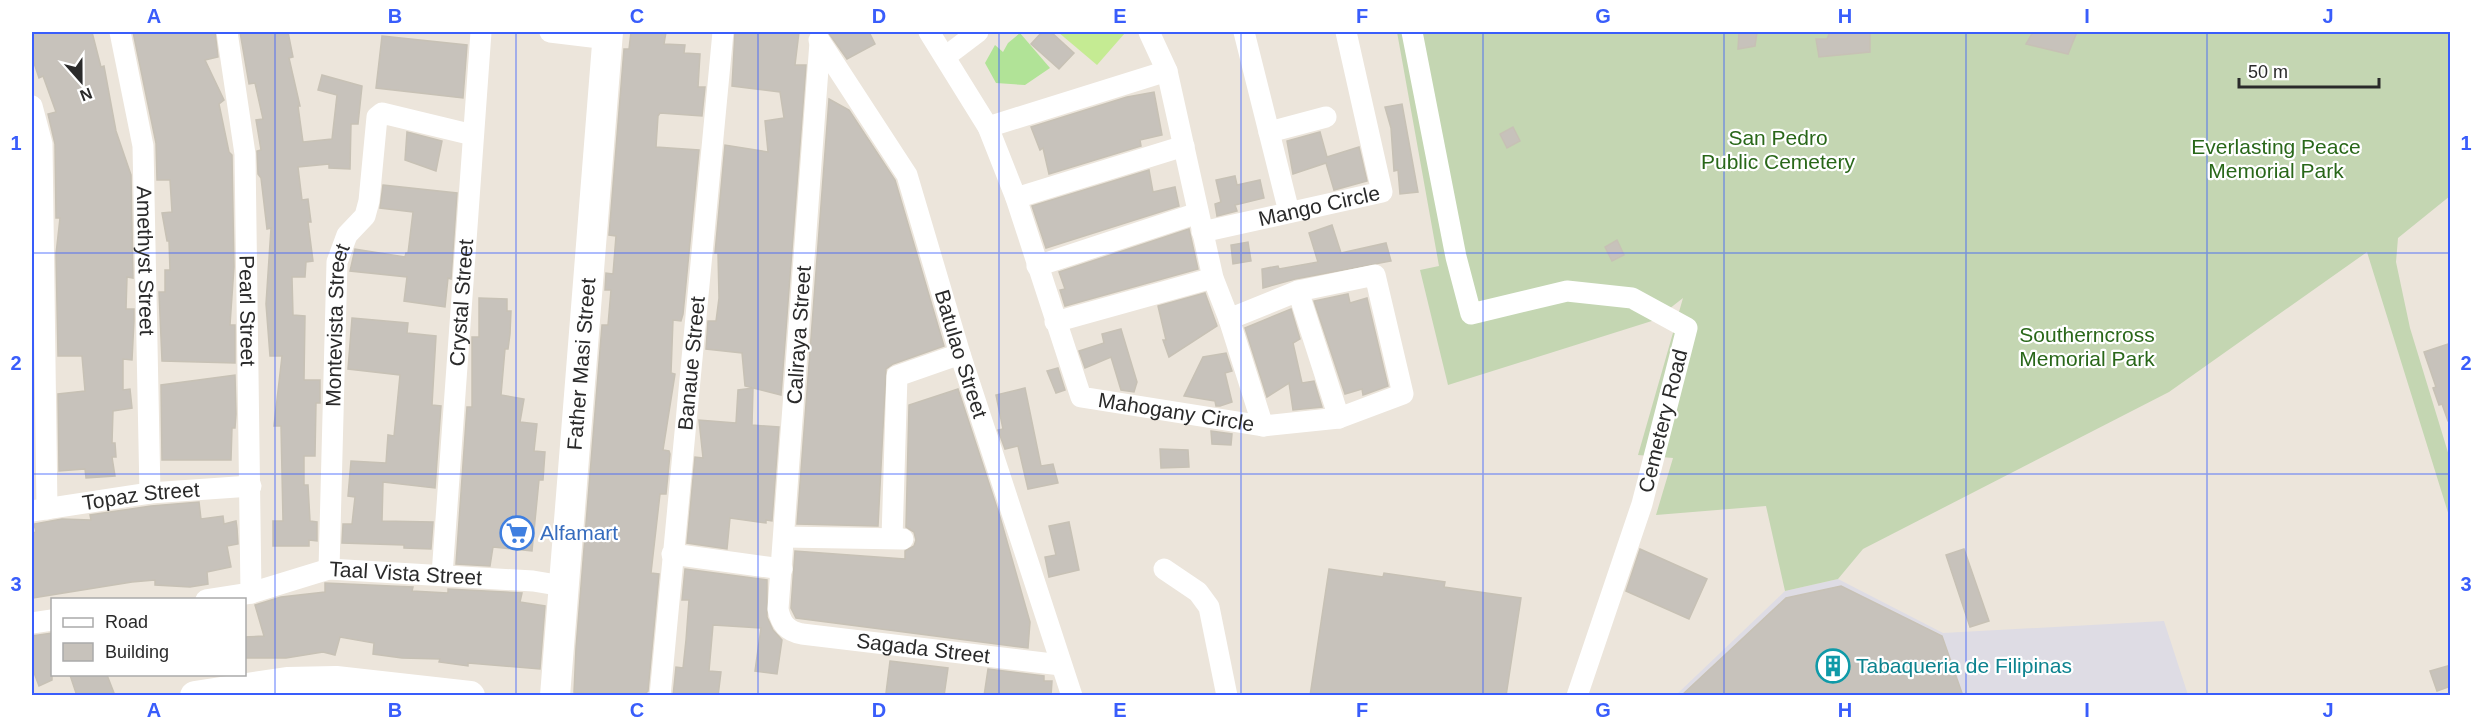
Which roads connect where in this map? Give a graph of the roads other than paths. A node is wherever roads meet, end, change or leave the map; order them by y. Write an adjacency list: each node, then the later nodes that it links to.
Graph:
1 (120, 32): 34 (street, Amethyst Street)
2 (227, 32): 33 (street, Pearl Street)
3 (481, 32): 20 (street, Crystal Street)
4 (550, 32): 12 (street)
5 (723, 32): 37 (street, Banaue Street)
6 (929, 32): 14 (street, Mahogany Circle)
7 (978, 32): 14 (street)
8 (1149, 32): 15 (street)
9 (1244, 32): 19 (street)
10 (1346, 32): 23 (street, Mango Circle)
11 (1412, 32): 56 (street, Cemetery Road)
12 (608, 35): 42 (street, Father Masi Street)
13 (817, 37): 30 (street, Batulao Street); 36 (street, Caliraya Street)
14 (945, 57): 18 (street, Mahogany Circle)
15 (1167, 71): 18 (street); 21 (street)
16 (32, 106): 35 (street)
17 (1326, 117): 19 (street)
18 (988, 128): 22 (street, Mahogany Circle)
19 (1269, 132): 23 (street)
20 (472, 135): 39 (street, Montevista Street); 41 (street, Crystal Street)
21 (1184, 146): 22 (street); 24 (street)
22 (1016, 198): 25 (street, Mahogany Circle)
23 (1289, 212): 24 (street, Mango Circle)
24 (1200, 222): 25 (street, Mango Circle); 26 (street)
25 (1037, 266): 29 (street, Mahogany Circle)
26 (1214, 278): 28 (street); 29 (street)
27 (1298, 291): 28 (street); 31 (street); 31 (street, Mahogany Circle)
28 (1229, 319): 32 (street)
29 (1056, 322): 32 (street, Mahogany Circle)
30 (960, 354): 36 (street); 48 (street, Batulao Street)
31 (1339, 418): 32 (street, Mahogany Circle)
32 (1263, 426)
33 (251, 486): 34 (street, Topaz Street); 43 (street, Pearl Street)
34 (150, 493): 35 (street, Topaz Street)
35 (39, 510)
36 (784, 537): 38 (street, Caliraya Street)
37 (672, 554): 38 (street); 53 (street, Banaue Street)
38 (782, 568): 47 (street, Caliraya Street)
39 (329, 569): 41 (street, Taal Vista Street); 43 (street, Taal Vista Street)
40 (1164, 569): 55 (street)
41 (442, 575): 42 (street, Taal Vista Street)
42 (562, 586): 52 (street, Father Masi Street)
43 (251, 593): 44 (street, Taal Vista Street)
44 (219, 598)
45 (51, 620): 46 (street)
46 (32, 623)
47 (786, 627): 48 (street, Sagada Street)
48 (1061, 666): 54 (street, Batulao Street)
49 (375, 690): 50 (street); 51 (street)
50 (195, 696)
51 (470, 696)
52 (555, 696)
53 (660, 696)
54 (1072, 696)
55 (1227, 696)
56 (1577, 696)

